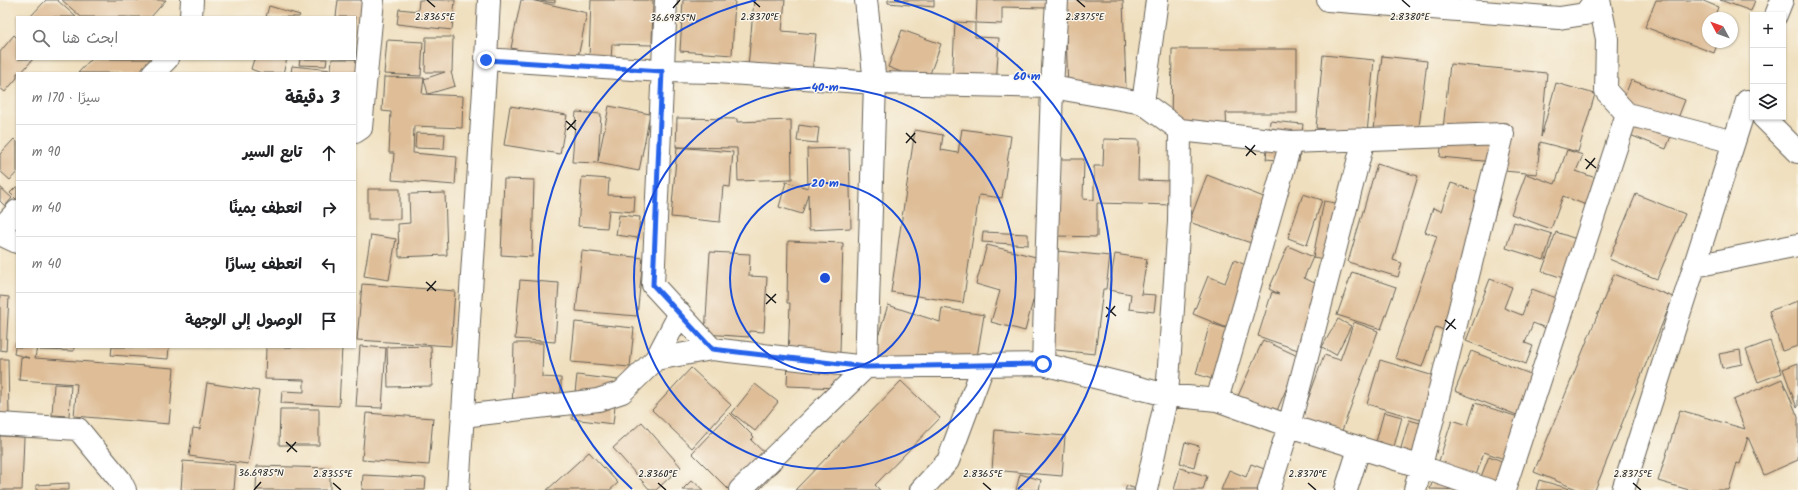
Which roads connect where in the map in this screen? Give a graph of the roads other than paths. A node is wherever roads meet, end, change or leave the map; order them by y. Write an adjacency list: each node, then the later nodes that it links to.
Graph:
1 (192, 0): 13 (street)
2 (373, 0): 25 (street)
3 (489, 0): 15 (street)
4 (666, 0): 16 (street)
5 (866, 0): 18 (street)
6 (1057, 0): 19 (street)
7 (1157, 0): 21 (street)
8 (1328, 0): 9 (street)
9 (1595, 0)
10 (1599, 0): 22 (street)
11 (1782, 0): 12 (street)
12 (1777, 12)
13 (191, 16)
14 (166, 60): 17 (street)
15 (486, 60): 16 (street); 44 (street)
16 (662, 71): 18 (street); 36 (street)
17 (154, 72)
18 (875, 83): 19 (street); 41 (street)
19 (1052, 87): 21 (street); 40 (street)
20 (1750, 100): 28 (street)
21 (1143, 103): 24 (street)
22 (1627, 114): 28 (street); 58 (street)
23 (1766, 120): 29 (street)
24 (1180, 130): 27 (street); 42 (street)
25 (356, 131)
26 (1364, 139): 27 (street); 46 (street); 48 (street)
27 (1291, 142): 43 (street)
28 (1734, 142): 35 (street)
29 (1798, 152)
30 (16, 212): 31 (street)
31 (0, 229)
32 (0, 234): 33 (street)
33 (16, 242)
34 (1798, 245): 35 (street)
35 (1695, 266): 59 (street)
36 (680, 313): 37 (street); 38 (street)
37 (712, 349): 38 (street); 41 (street)
38 (656, 359): 44 (street)
39 (984, 364): 40 (street); 41 (street); 52 (street)
40 (1043, 364): 42 (street)
41 (866, 367): 51 (street)
42 (1167, 395): 43 (street); 53 (street)
43 (1217, 400): 46 (street)
44 (463, 416): 50 (street)
45 (0, 424): 49 (street)
46 (1289, 426): 47 (street); 54 (street)
47 (1359, 449): 48 (street); 55 (street)
48 (1422, 467): 56 (street); 57 (street)
49 (125, 490)
50 (458, 490)
51 (740, 490)
52 (921, 490)
53 (1146, 490)
54 (1269, 490)
55 (1346, 490)
56 (1415, 490)
57 (1488, 490)
58 (1504, 490)
59 (1623, 490)

